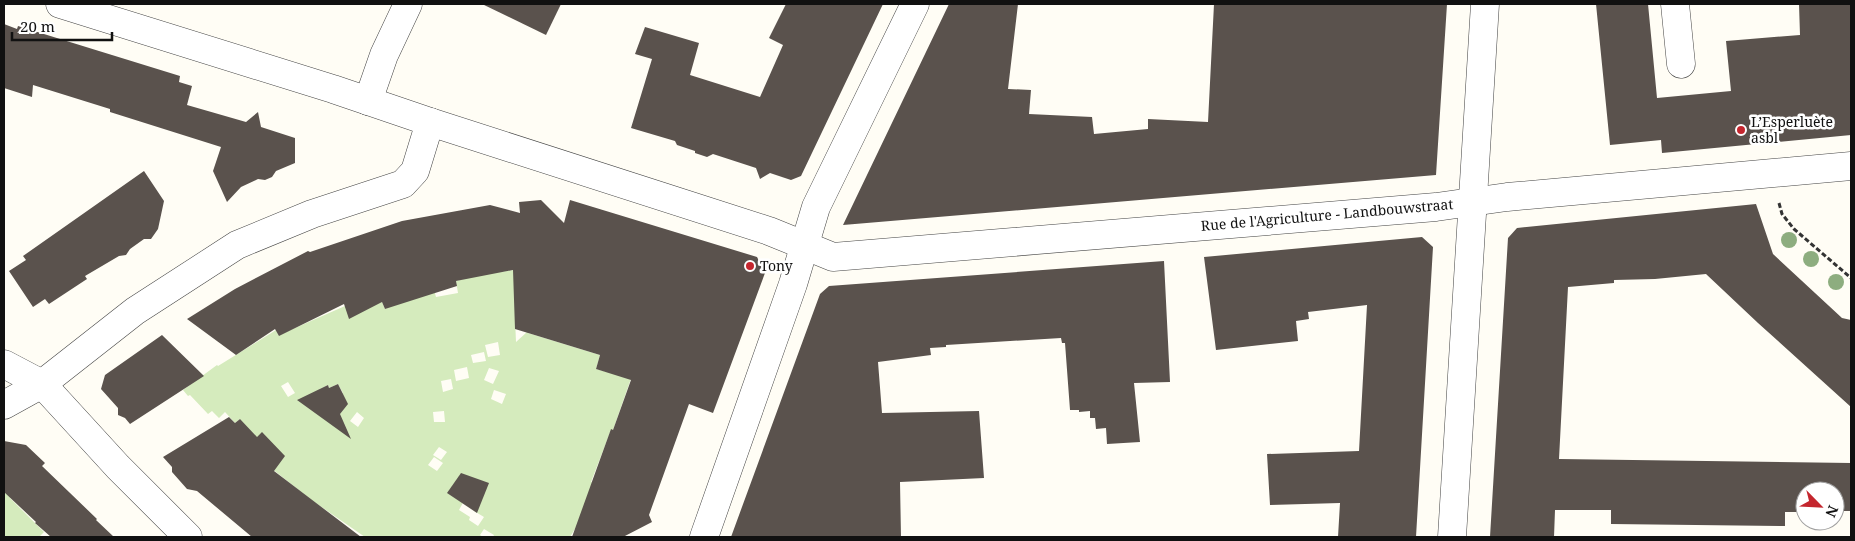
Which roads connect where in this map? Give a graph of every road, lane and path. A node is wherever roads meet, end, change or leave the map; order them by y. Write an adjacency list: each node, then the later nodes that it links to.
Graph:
1 (60, 4): 7 (street, Rue de l'Agriculture - Landbouwstraat)
2 (408, 4): 7 (street)
3 (915, 4): 12 (street)
4 (1485, 4): 11 (street)
5 (1674, 4): 6 (street)
6 (1681, 64)
7 (368, 101): 8 (street, Rue de l'Agriculture - Landbouwstraat)
8 (430, 122): 12 (street, Rue de l'Agriculture - Landbouwstraat); 15 (street)
9 (1851, 166): 11 (street, Rue de l'Agriculture - Landbouwstraat)
10 (1778, 197): 13 (path)
11 (1472, 201): 12 (street, Rue de l'Agriculture - Landbouwstraat); 19 (street)
12 (805, 246): 18 (street)
13 (1851, 278)
14 (4, 364): 15 (street)
15 (42, 384): 16 (street); 17 (street)
16 (4, 406)
17 (188, 537)
18 (704, 537)
19 (1452, 537)

